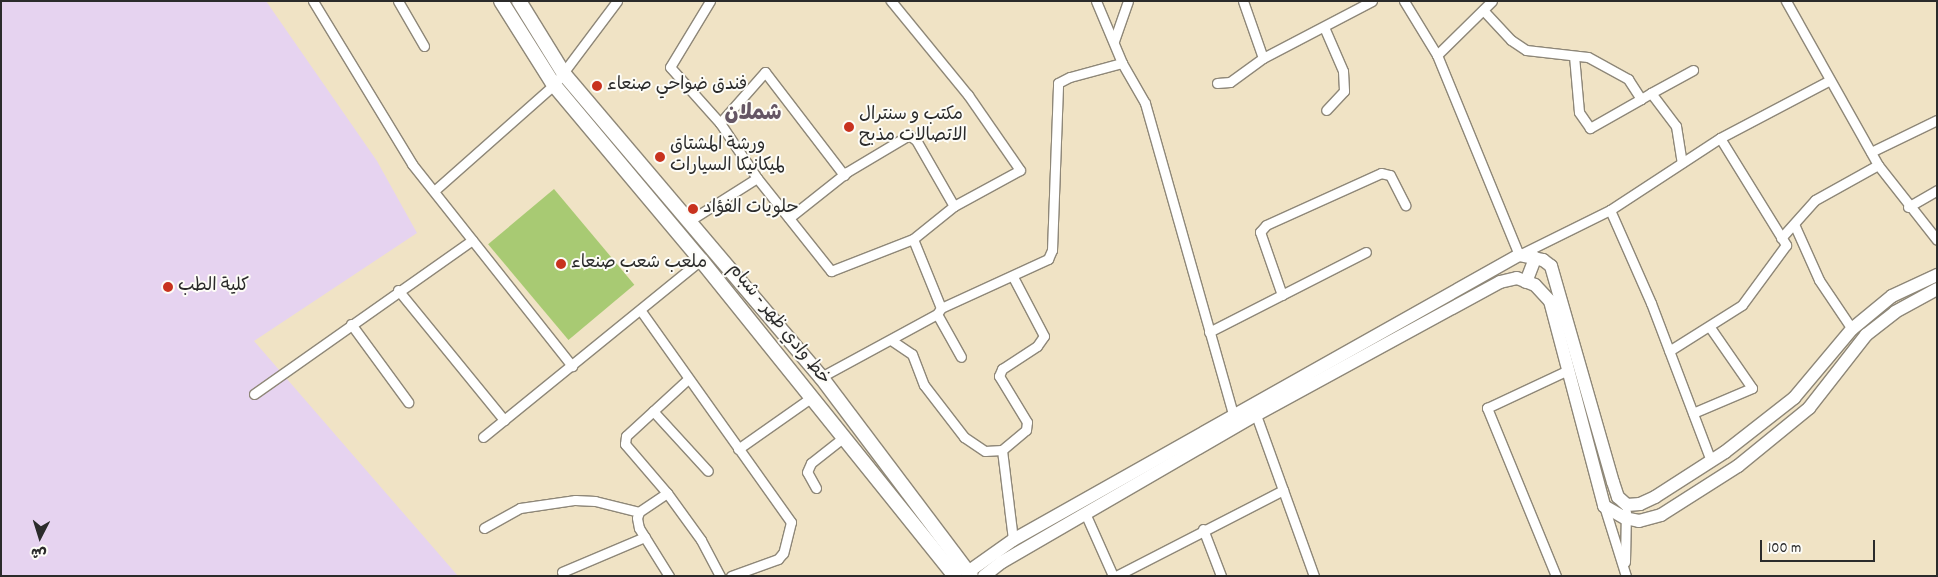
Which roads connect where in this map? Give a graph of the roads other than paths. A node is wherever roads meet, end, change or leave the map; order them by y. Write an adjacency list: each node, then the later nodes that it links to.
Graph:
1 (313, 1): 40 (street)
2 (398, 1): 18 (street)
3 (501, 1): 27 (main road, خط وادي ظهر - شبام)
4 (519, 1): 24 (main road, خط وادي ظهر - شبام)
5 (617, 1): 24 (street)
6 (710, 1): 32 (street)
7 (891, 1): 41 (street)
8 (1096, 1): 17 (street)
9 (1128, 1): 17 (street)
10 (1243, 1): 21 (street)
11 (1372, 1): 16 (street)
12 (1404, 1): 19 (street)
13 (1492, 1): 15 (street)
14 (1786, 1): 25 (street)
15 (1483, 10): 19 (street); 20 (street)
16 (1324, 27): 21 (street); 30 (street)
17 (1114, 41): 22 (street)
18 (424, 46)
19 (1437, 55): 53 (street)
20 (1574, 56): 29 (street); 29 (street)
21 (1263, 58): 26 (street)
22 (1122, 63): 57 (street); 67 (street)
23 (1693, 70): 28 (street)
24 (564, 74): 27 (street); 46 (main road, خط وادي ظهر - شبام)
25 (1830, 80): 33 (street); 34 (street)
26 (1217, 83)
27 (554, 85): 40 (street); 55 (main road, خط وادي ظهر - شبام)
28 (1651, 93): 29 (street); 35 (street)
29 (1641, 99)
30 (1326, 110)
31 (1937, 120): 34 (street)
32 (720, 122): 37 (street); 38 (street)
33 (1720, 138): 35 (street); 48 (street)
34 (1871, 152): 36 (street)
35 (1682, 163): 44 (street)
36 (1878, 165): 43 (street); 47 (street)
37 (844, 175): 41 (street); 45 (street)
38 (757, 178): 45 (street); 46 (street)
39 (1937, 190): 43 (street)
40 (434, 191): 50 (street)
41 (954, 206): 49 (street)
42 (1405, 206): 61 (street)
43 (1908, 207): 51 (street)
44 (1610, 210): 53 (street); 69 (street)
45 (788, 218): 49 (street)
46 (689, 220): 73 (main road, خط وادي ظهر - شبام)
47 (1794, 224): 48 (street); 66 (street)
48 (1781, 238): 65 (street)
49 (913, 239): 63 (street)
50 (472, 240): 60 (street); 71 (street)
51 (1937, 240)
52 (1366, 252): 61 (street)
53 (1519, 255): 54 (street); 80 (street)
54 (1535, 258): 58 (street); 92 (street)
55 (701, 260): 62 (street); 76 (main road, خط وادي ظهر - شبام)
56 (1937, 275): 66 (street)
57 (1013, 277): 63 (street); 86 (street)
58 (1526, 282): 72 (street); 81 (street)
59 (1937, 289): 96 (street)
60 (398, 290): 64 (street); 82 (street)
61 (1282, 295): 67 (street)
62 (641, 311): 71 (street); 74 (street)
63 (939, 311): 68 (street); 70 (street)
64 (351, 324): 75 (street); 77 (street)
65 (1709, 326): 69 (street); 79 (street)
66 (1852, 329): 87 (street)
67 (1210, 332): 80 (street)
68 (891, 340): 73 (street); 86 (street)
69 (1670, 352): 79 (street)
70 (961, 357)
71 (572, 366): 82 (street)
72 (1568, 370): 93 (street); 110 (street)
73 (821, 377): 103 (main road, خط وادي ظهر - شبام)
74 (688, 379): 78 (street); 85 (street)
75 (254, 394)
76 (812, 397): 84 (main road, خط وادي ظهر - شبام); 85 (street)
77 (408, 402)
78 (653, 412): 88 (street); 91 (street)
79 (1693, 413): 87 (street)
80 (1233, 414): 100 (street)
81 (1256, 415): 90 (street); 95 (street)
82 (504, 420): 83 (street)
83 (483, 437)
84 (844, 437): 89 (street); 103 (main road, خط وادي ظهر - شبام)
85 (738, 449): 105 (street)
86 (1002, 450): 100 (street)
87 (1711, 461): 92 (street)
88 (708, 471)
89 (816, 488)
90 (1283, 490): 98 (street); 109 (street)
91 (667, 493): 94 (street); 104 (street)
92 (1626, 505): 96 (street)
93 (1604, 506): 96 (street); 111 (street)
94 (639, 512): 97 (street); 99 (street)
95 (1085, 514): 106 (street); 107 (street)
96 (1625, 518): 111 (street)
97 (484, 528)
98 (1203, 529): 107 (street); 108 (street)
99 (645, 537): 101 (street); 102 (street)
100 (1013, 540): 103 (street)
101 (562, 572)
102 (667, 575)
103 (965, 575)
104 (720, 576)
105 (731, 576)
106 (984, 576)
107 (1114, 576)
108 (1221, 576)
109 (1314, 576)
110 (1556, 576)
111 (1626, 576)

